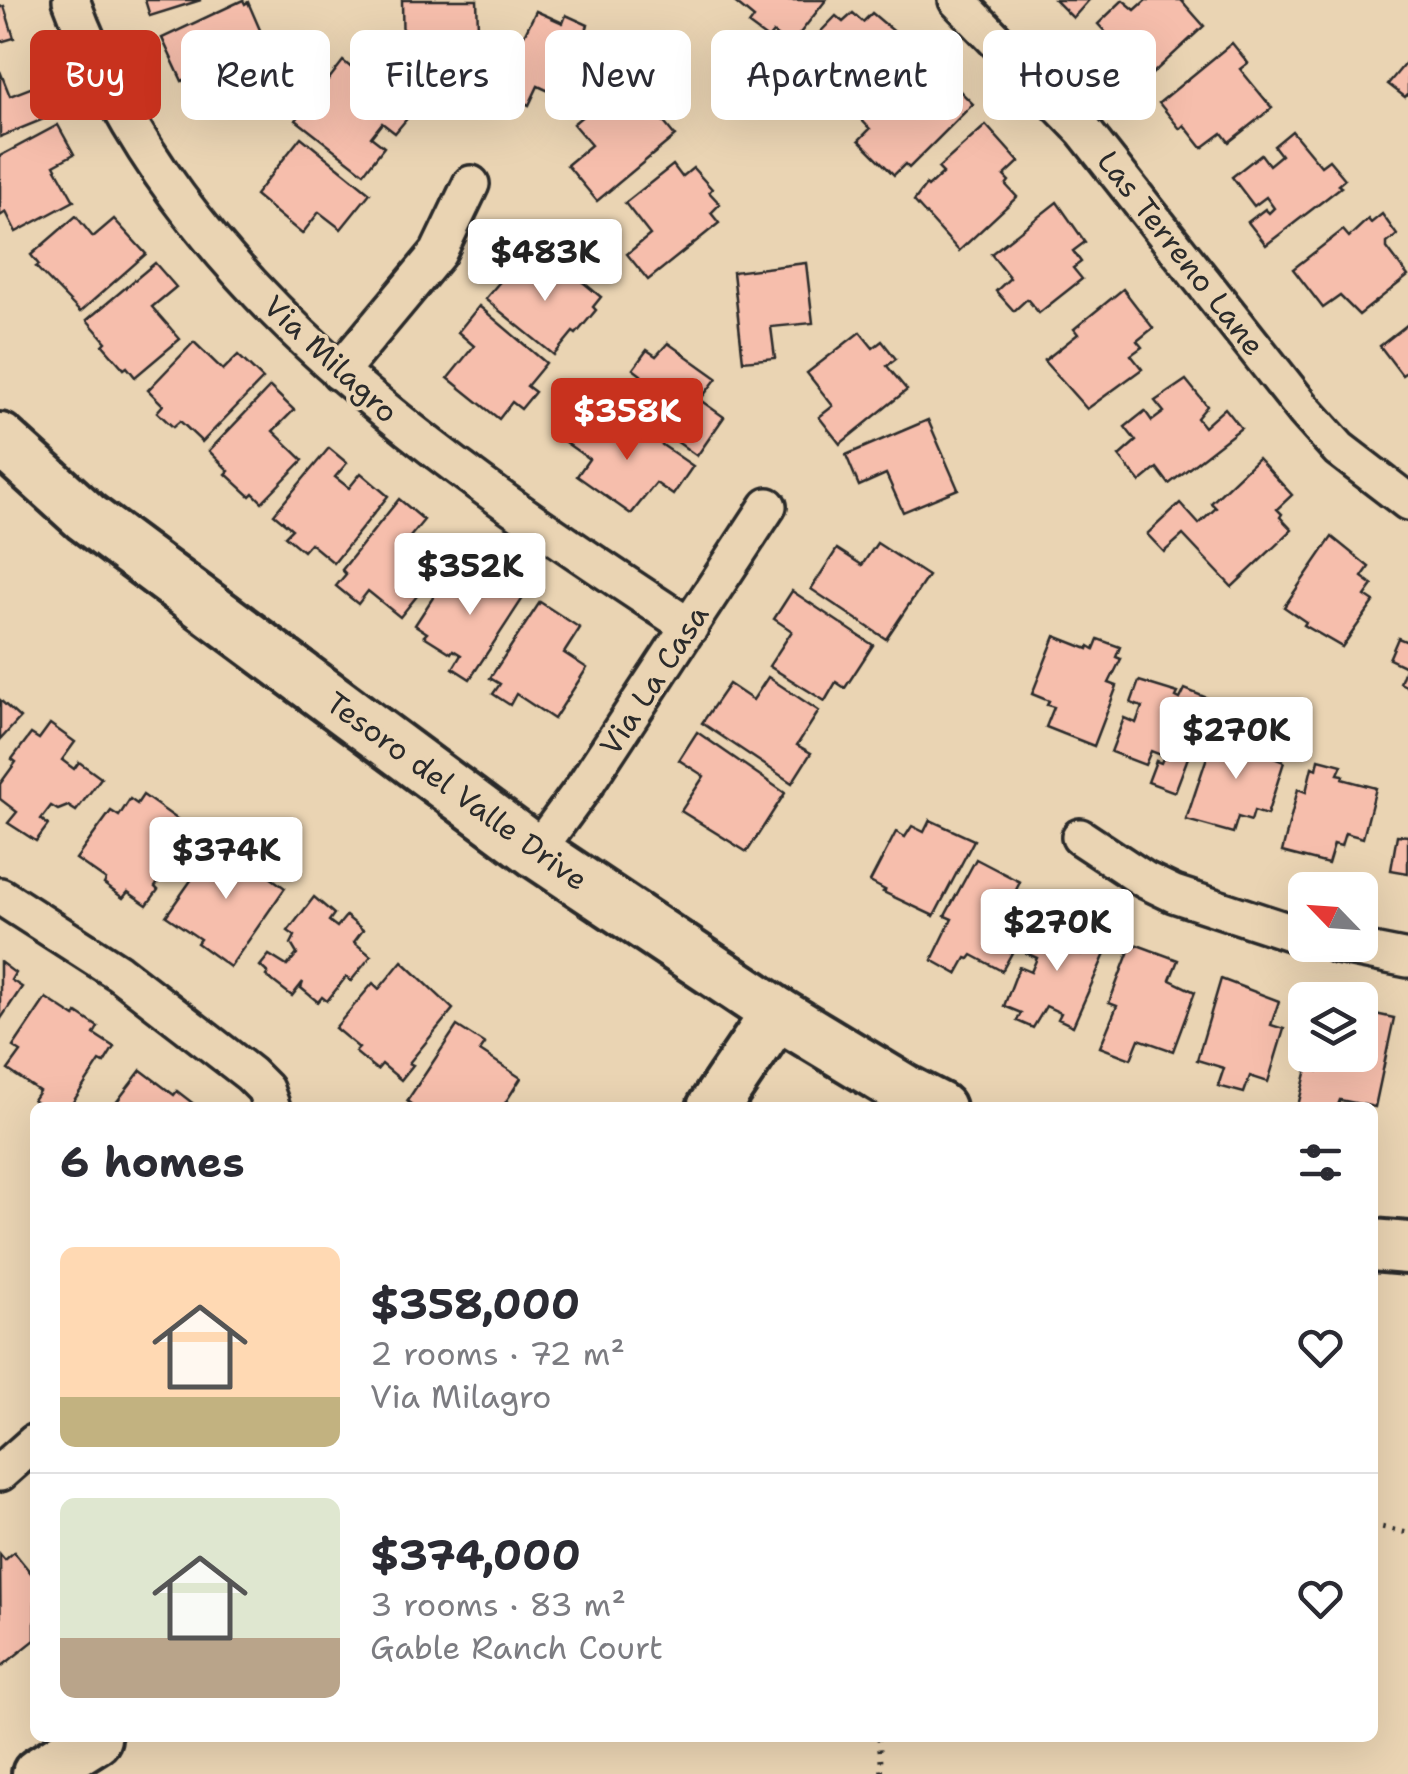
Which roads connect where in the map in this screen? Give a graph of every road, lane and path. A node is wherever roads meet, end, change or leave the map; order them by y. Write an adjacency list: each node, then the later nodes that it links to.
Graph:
1 (71, 0): 4 (street, Via Milagro)
2 (957, 0): 6 (street, Las Terreno Lane)
3 (471, 184): 4 (street)
4 (339, 372): 8 (street, Via Milagro)
5 (0, 439): 10 (street, Tesoro del Valle Drive)
6 (1408, 502)
7 (768, 506): 8 (street, Via La Casa)
8 (690, 627): 10 (street, Via La Casa)
9 (1080, 837): 12 (street)
10 (536, 852): 15 (street, Tesoro del Valle Drive)
11 (0, 896): 16 (street)
12 (1288, 931)
13 (1378, 953): 14 (street)
14 (1408, 959)
15 (777, 1013): 17 (street); 18 (street, Tesoro del Valle Drive)
16 (269, 1102)
17 (717, 1102)
18 (927, 1102)
19 (1378, 1245): 20 (street)
20 (1408, 1248)
21 (30, 1446): 22 (street)
22 (0, 1473)
23 (1378, 1526): 24 (path)
24 (1408, 1533)
25 (89, 1742): 27 (street)
26 (879, 1742): 28 (path)
27 (38, 1774)
28 (882, 1774)

